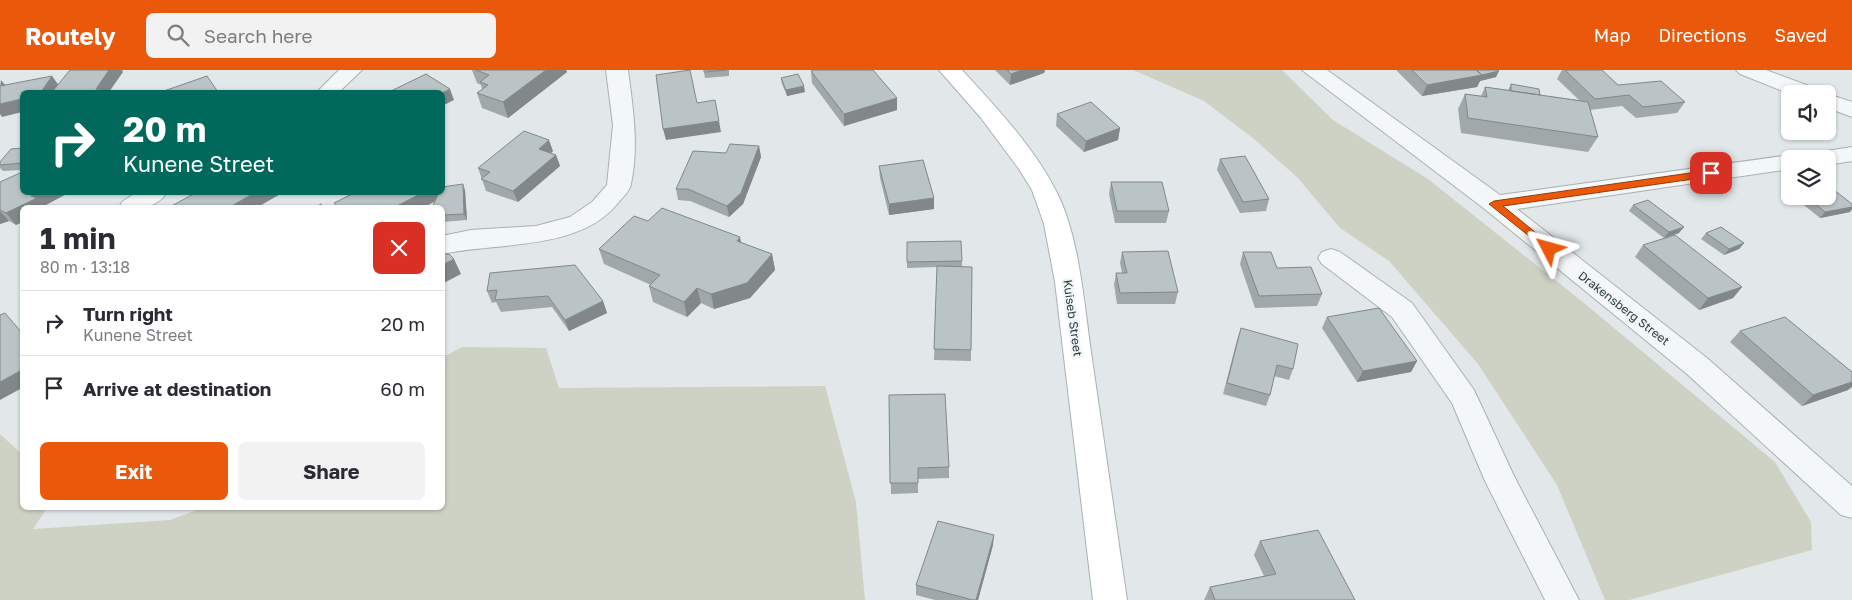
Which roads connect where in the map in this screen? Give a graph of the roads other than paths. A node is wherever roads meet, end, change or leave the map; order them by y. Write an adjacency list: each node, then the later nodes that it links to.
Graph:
1 (352, 70): 7 (street)
2 (617, 70): 16 (street)
3 (950, 70): 19 (street, Kuiseb Street)
4 (1313, 70): 14 (street, Drakensberg Street)
5 (1747, 70): 6 (street)
6 (1786, 85)
7 (329, 90)
8 (1836, 104): 9 (street)
9 (1852, 110)
10 (1852, 154): 11 (street)
11 (1836, 156)
12 (1781, 163): 14 (street)
13 (150, 195): 15 (street)
14 (1494, 204): 18 (street, Drakensberg Street)
15 (136, 205)
16 (445, 244)
17 (1331, 258): 20 (street)
18 (1852, 505)
19 (1110, 600)
20 (1562, 600)

